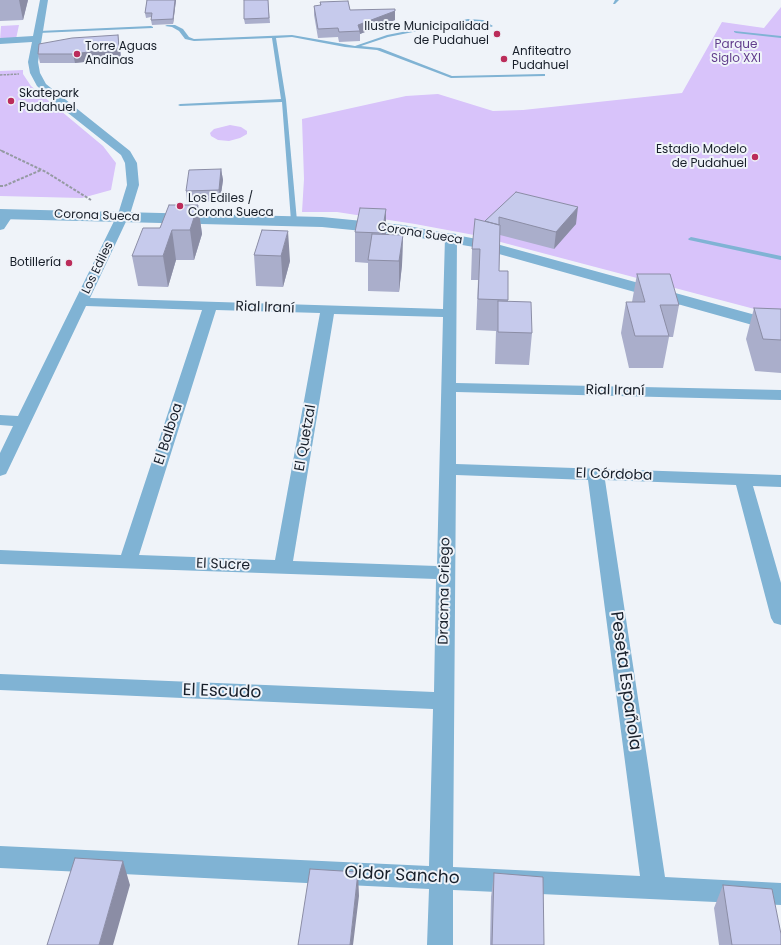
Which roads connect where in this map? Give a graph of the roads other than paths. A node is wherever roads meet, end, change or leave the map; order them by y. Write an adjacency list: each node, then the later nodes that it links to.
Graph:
1 (44, 0): 6 (street, Los Ediles)
2 (167, 26): 8 (lane)
3 (491, 26): 10 (lane)
4 (151, 27): 6 (lane)
5 (736, 32): 7 (lane)
6 (38, 35): 9 (street); 14 (street, Los Ediles)
7 (781, 36)
8 (274, 37): 10 (lane); 12 (lane)
9 (0, 41)
10 (355, 47): 11 (lane)
11 (543, 76)
12 (284, 100): 13 (lane); 16 (lane)
13 (180, 105)
14 (122, 217): 15 (street, Corona Sueca); 16 (street, Corona Sueca); 20 (street, Los Ediles)
15 (3, 218)
16 (294, 221): 17 (street, Corona Sueca)
17 (451, 237): 23 (street, Dracma Griego); 24 (street, Corona Sueca)
18 (691, 239): 19 (lane)
19 (781, 258)
20 (81, 302): 21 (street, Rial Iraní); 28 (street, Los Ediles)
21 (210, 306): 22 (street, Rial Iraní); 35 (street, El Balboa)
22 (328, 310): 23 (street, Rial Iraní); 36 (street, El Quetzal)
23 (450, 313): 25 (street, Dracma Griego)
24 (781, 328)
25 (448, 387): 26 (street, Rial Iraní); 29 (street, Dracma Griego)
26 (781, 395)
27 (0, 420): 28 (street)
28 (24, 420): 30 (street, Los Ediles)
29 (447, 469): 31 (street, El Córdoba); 37 (street, Dracma Griego)
30 (0, 470)
31 (596, 474): 32 (street, El Córdoba); 43 (street, Peseta Española)
32 (743, 479): 33 (street, El Córdoba); 38 (street)
33 (781, 481)
34 (0, 557): 35 (street, El Sucre)
35 (128, 561): 36 (street, El Sucre)
36 (283, 567): 37 (street, El Sucre)
37 (446, 573): 40 (street, Dracma Griego)
38 (781, 618)
39 (0, 682): 40 (street, El Escudo)
40 (444, 701): 42 (street, Dracma Griego)
41 (0, 857): 42 (street, Oidor Sancho)
42 (441, 878): 43 (street, Oidor Sancho); 45 (street, Dracma Griego)
43 (654, 888): 44 (street, Oidor Sancho)
44 (781, 894)
45 (440, 945)

